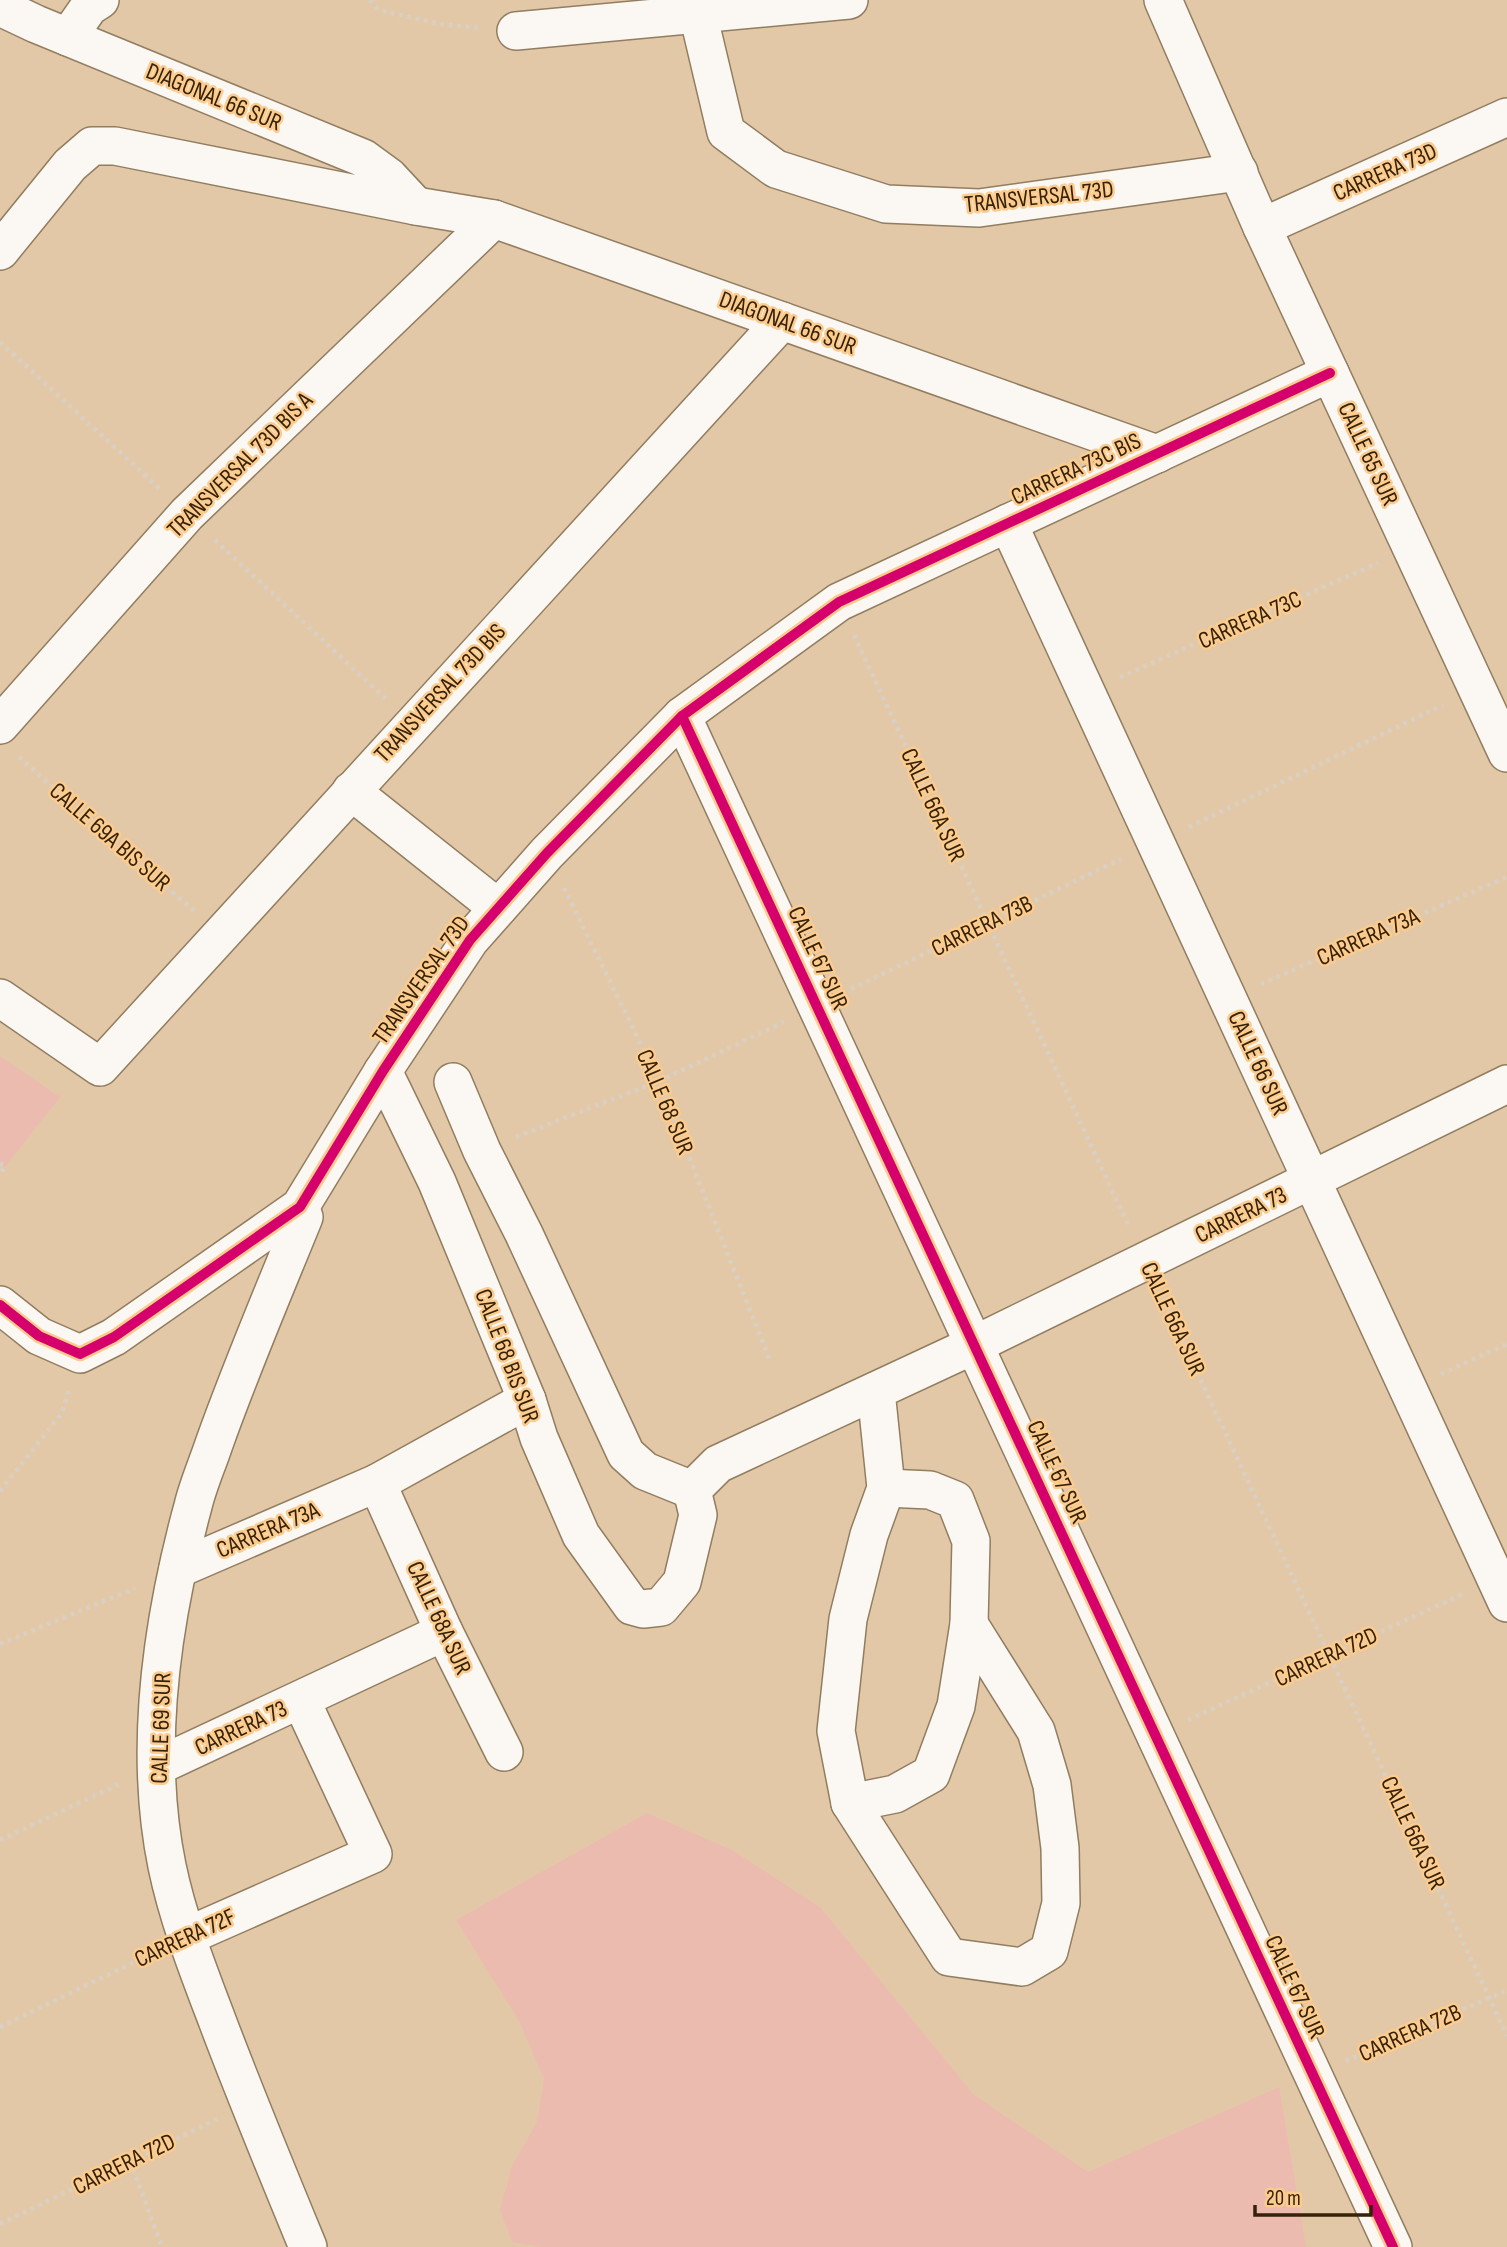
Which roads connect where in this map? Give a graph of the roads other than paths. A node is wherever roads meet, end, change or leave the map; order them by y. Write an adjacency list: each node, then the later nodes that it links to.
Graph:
1 (100, 0): 6 (street)
2 (849, 0): 5 (street)
3 (1163, 0): 9 (street, CALLE 65 SUR)
4 (0, 7): 6 (street, DIAGONAL 66 SUR)
5 (698, 14): 7 (street); 9 (street, TRANSVERSAL 73D)
6 (49, 20): 10 (street, DIAGONAL 66 SUR)
7 (516, 32)
8 (1507, 117): 12 (street, CARRERA 73D)
9 (1239, 172): 12 (street, CALLE 65 SUR)
10 (416, 206): 11 (street, DIAGONAL 66 SUR); 13 (street, DIAGONAL 66 SUR)
11 (494, 219): 14 (street, DIAGONAL 66 SUR); 20 (street, TRANSVERSAL 73D BIS A)
12 (1262, 227): 15 (street, CALLE 65 SUR)
13 (0, 251)
14 (782, 321): 16 (street, DIAGONAL 66 SUR); 22 (street, TRANSVERSAL 73D BIS)
15 (1330, 373): 16 (street, CARRERA 73C BIS); 21 (street, CALLE 65 SUR)
16 (1157, 454): 17 (street, CARRERA 73C BIS)
17 (1008, 523): 18 (street, CARRERA 73C BIS); 28 (street, CALLE 66 SUR)
18 (839, 603): 19 (street, TRANSVERSAL 73D)
19 (682, 716): 23 (street, TRANSVERSAL 73D); 31 (street, CALLE 67 SUR)
20 (5, 737)
21 (1507, 753)
22 (351, 790): 23 (street); 24 (street, TRANSVERSAL 73D BIS)
23 (498, 908): 25 (street, TRANSVERSAL 73D)
24 (0, 998)
25 (383, 1071): 29 (street, TRANSVERSAL 73D); 33 (street, CALLE 68 BIS SUR)
26 (453, 1082): 36 (street)
27 (1507, 1084): 28 (street, CARRERA 73)
28 (1312, 1180): 31 (street, CARRERA 73); 38 (street, CALLE 66 SUR)
29 (300, 1207): 30 (street, TRANSVERSAL 73D); 37 (street, CALLE 69 SUR)
30 (0, 1305)
31 (974, 1345): 32 (street, CARRERA 73); 47 (street, CALLE 67 SUR)
32 (876, 1391): 35 (street); 36 (street, CARRERA 73)
33 (527, 1400): 34 (street, CARRERA 73A); 36 (street, CALLE 68 BIS SUR)
34 (377, 1483): 37 (street, CARRERA 73A); 40 (street, CALLE 68A SUR)
35 (886, 1488): 39 (street); 44 (street)
36 (692, 1490)
37 (178, 1569): 43 (street, CALLE 69 SUR)
38 (1501, 1591)
39 (969, 1624): 44 (street); 44 (street)
40 (444, 1632): 41 (street, CARRERA 73); 42 (street, CALLE 68A SUR)
41 (301, 1700): 43 (street, CARRERA 73); 45 (street, CARRERA 72F)
42 (504, 1752)
43 (158, 1766): 45 (street, CALLE 69 SUR)
44 (850, 1803)
45 (185, 1937): 46 (street, CALLE 69 SUR)
46 (308, 2247)
47 (1393, 2247)

